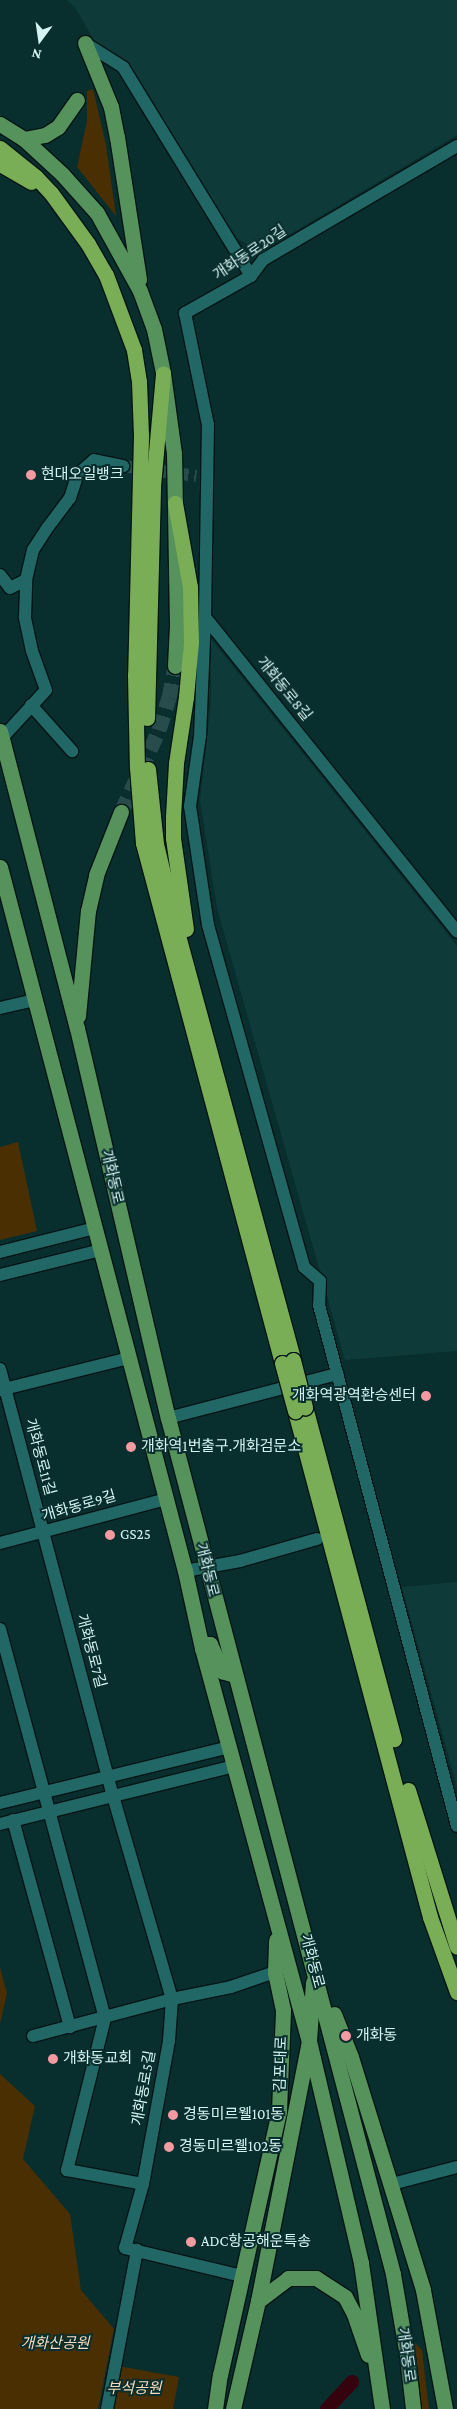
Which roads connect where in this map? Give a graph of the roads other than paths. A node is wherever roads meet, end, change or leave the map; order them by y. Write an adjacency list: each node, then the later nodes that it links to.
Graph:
1 (85, 43): 9 (street); 10 (main road)
2 (77, 100): 4 (main road)
3 (0, 124): 4 (main road)
4 (24, 139): 10 (main road)
5 (457, 146): 9 (street, 개화동로20길)
6 (0, 148): 8 (highway)
7 (0, 164): 8 (highway)
8 (51, 193): 33 (highway)
9 (251, 276): 16 (street, 개화동로20길)
10 (140, 291): 11 (main road)
11 (163, 373): 13 (main road); 27 (highway)
12 (123, 466): 15 (street)
13 (175, 503): 17 (main road); 27 (highway)
14 (0, 575): 15 (street)
15 (26, 580): 18 (street)
16 (205, 617): 23 (street, 개화동로8길); 35 (street)
17 (175, 666)
18 (31, 705): 19 (street); 20 (street)
19 (1, 734): 26 (main road, 개화동로)
20 (72, 751)
21 (121, 812): 26 (main road)
22 (0, 867): 24 (main road, 개화동로)
23 (457, 932)
24 (35, 1000): 25 (street); 28 (main road, 개화동로)
25 (0, 1008)
26 (77, 1028): 37 (main road, 개화동로)
27 (203, 1029): 33 (highway)
28 (95, 1228): 29 (main road, 개화동로); 30 (street)
29 (101, 1250): 31 (street); 32 (main road, 개화동로)
30 (0, 1252)
31 (0, 1275)
32 (129, 1358): 36 (street); 38 (main road, 개화동로)
33 (287, 1362): 44 (highway, bridge)
34 (0, 1368): 36 (street, 개화동로11길)
35 (337, 1374): 37 (street); 57 (street)
36 (3, 1389): 39 (street, 개화동로11길)
37 (168, 1418): 42 (main road, 개화동로)
38 (166, 1499): 39 (street, 개화동로9길); 43 (main road, 개화동로)
39 (43, 1533): 41 (street, 개화동로9길); 50 (street, 개화동로7길)
40 (317, 1539): 42 (street)
41 (0, 1544)
42 (206, 1567): 43 (street); 47 (main road, 개화동로)
43 (185, 1571): 46 (main road, 개화동로)
44 (347, 1585): 59 (highway); 62 (highway)
45 (0, 1629): 51 (street)
46 (202, 1648): 47 (main road); 48 (main road, 개화동로)
47 (234, 1675): 60 (main road, 개화동로)
48 (230, 1747): 49 (main road, 개화동로); 50 (street)
49 (235, 1766): 52 (street); 58 (main road, 개화동로)
50 (108, 1777): 51 (street); 52 (street, 개화동로7길)
51 (45, 1792): 53 (street); 54 (street)
52 (113, 1796): 54 (street); 63 (street, 개화동로7길)
53 (0, 1803)
54 (50, 1811): 55 (street); 64 (street)
55 (13, 1820): 56 (street); 65 (street)
56 (0, 1824)
57 (457, 1826)
58 (277, 1923): 61 (main road, 김포대로); 67 (main road, 개화동로)
59 (457, 1947)
60 (314, 1968): 67 (main road, 김포대로); 70 (main road); 79 (main road, 개화동로)
61 (275, 1972): 63 (street); 72 (main road, 김포대로)
62 (457, 1992)
63 (172, 1999): 64 (street); 69 (street, 개화동로5길)
64 (105, 2018): 65 (street); 69 (street)
65 (70, 2027): 66 (street)
66 (33, 2036)
67 (309, 2041): 73 (main road, 김포대로); 74 (main road, 개화동로)
68 (457, 2167): 70 (street)
69 (143, 2184): 71 (street, 개화동로5길)
70 (392, 2184): 80 (main road)
71 (137, 2250): 72 (street); 75 (street)
72 (242, 2276): 76 (main road, 김포대로)
73 (258, 2301): 74 (main road); 77 (main road, 김포대로)
74 (380, 2393): 78 (main road, 개화동로)
75 (107, 2409)
76 (215, 2409)
77 (233, 2409)
78 (382, 2409)
79 (412, 2409)
80 (445, 2409)

